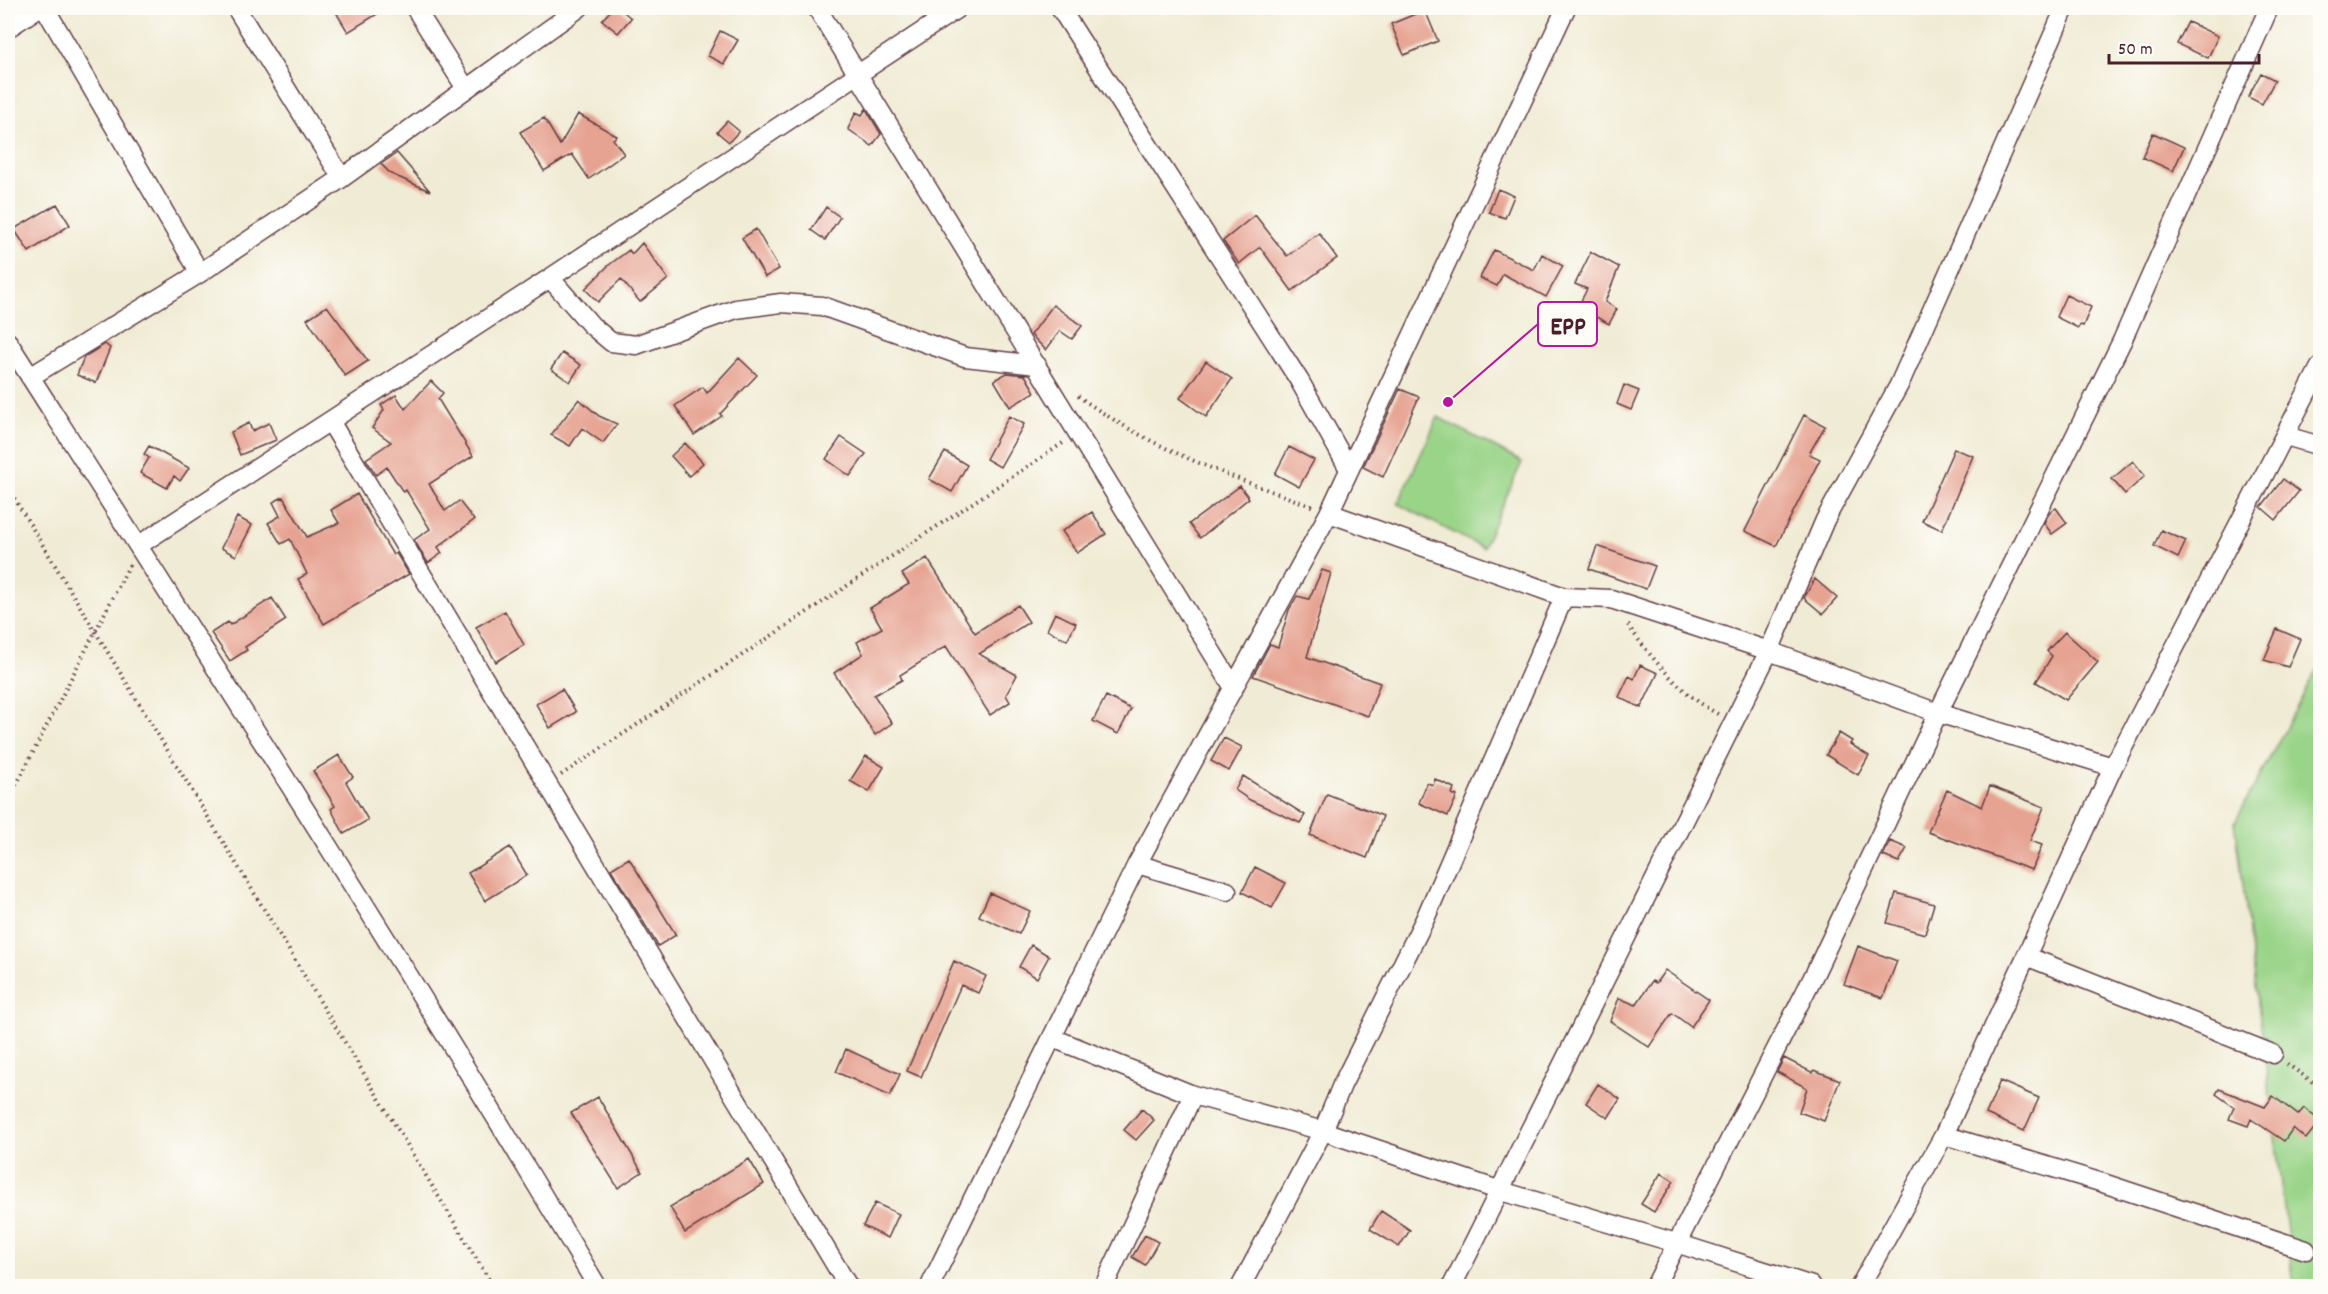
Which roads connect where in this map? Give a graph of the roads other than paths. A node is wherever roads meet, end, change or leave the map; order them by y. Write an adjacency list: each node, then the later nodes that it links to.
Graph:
1 (38, 8): 12 (street)
2 (45, 8): 16 (street)
3 (236, 8): 15 (street)
4 (415, 8): 14 (street)
5 (579, 8): 14 (street)
6 (817, 8): 13 (street)
7 (958, 8): 13 (street)
8 (1060, 8): 25 (street)
9 (1566, 8): 25 (street)
10 (2065, 8): 29 (street)
11 (2269, 8): 31 (street)
12 (8, 28)
13 (858, 72): 17 (street); 19 (street)
14 (465, 87): 15 (street)
15 (342, 178): 16 (street)
16 (200, 273): 21 (street)
17 (550, 278): 19 (street); 22 (street)
18 (8, 342): 21 (street)
19 (1036, 365): 30 (street)
20 (2320, 367): 23 (street)
21 (30, 377): 27 (street)
22 (330, 421): 27 (street); 45 (street)
23 (2286, 436): 24 (street); 32 (street)
24 (2320, 447)
25 (1349, 470): 26 (street)
26 (1329, 513): 28 (street); 30 (street)
27 (140, 545): 44 (street)
28 (1564, 597): 29 (street); 39 (street)
29 (1769, 651): 31 (street); 41 (street)
30 (1234, 688): 33 (street)
31 (1938, 713): 32 (street); 42 (street)
32 (2113, 767): 35 (street)
33 (1137, 864): 34 (street); 36 (street)
34 (1227, 891)
35 (2026, 956): 37 (street); 40 (street)
36 (1053, 1038): 38 (street); 46 (street)
37 (2272, 1054)
38 (1193, 1095): 39 (street); 47 (street)
39 (1323, 1131): 41 (street); 48 (street)
40 (1944, 1134): 43 (street); 52 (street)
41 (1501, 1191): 42 (street); 49 (street)
42 (1676, 1243): 50 (street); 51 (street)
43 (2306, 1250)
44 (597, 1287)
45 (848, 1287)
46 (930, 1287)
47 (1104, 1287)
48 (1241, 1287)
49 (1452, 1287)
50 (1655, 1287)
51 (1812, 1287)
52 (1860, 1287)

